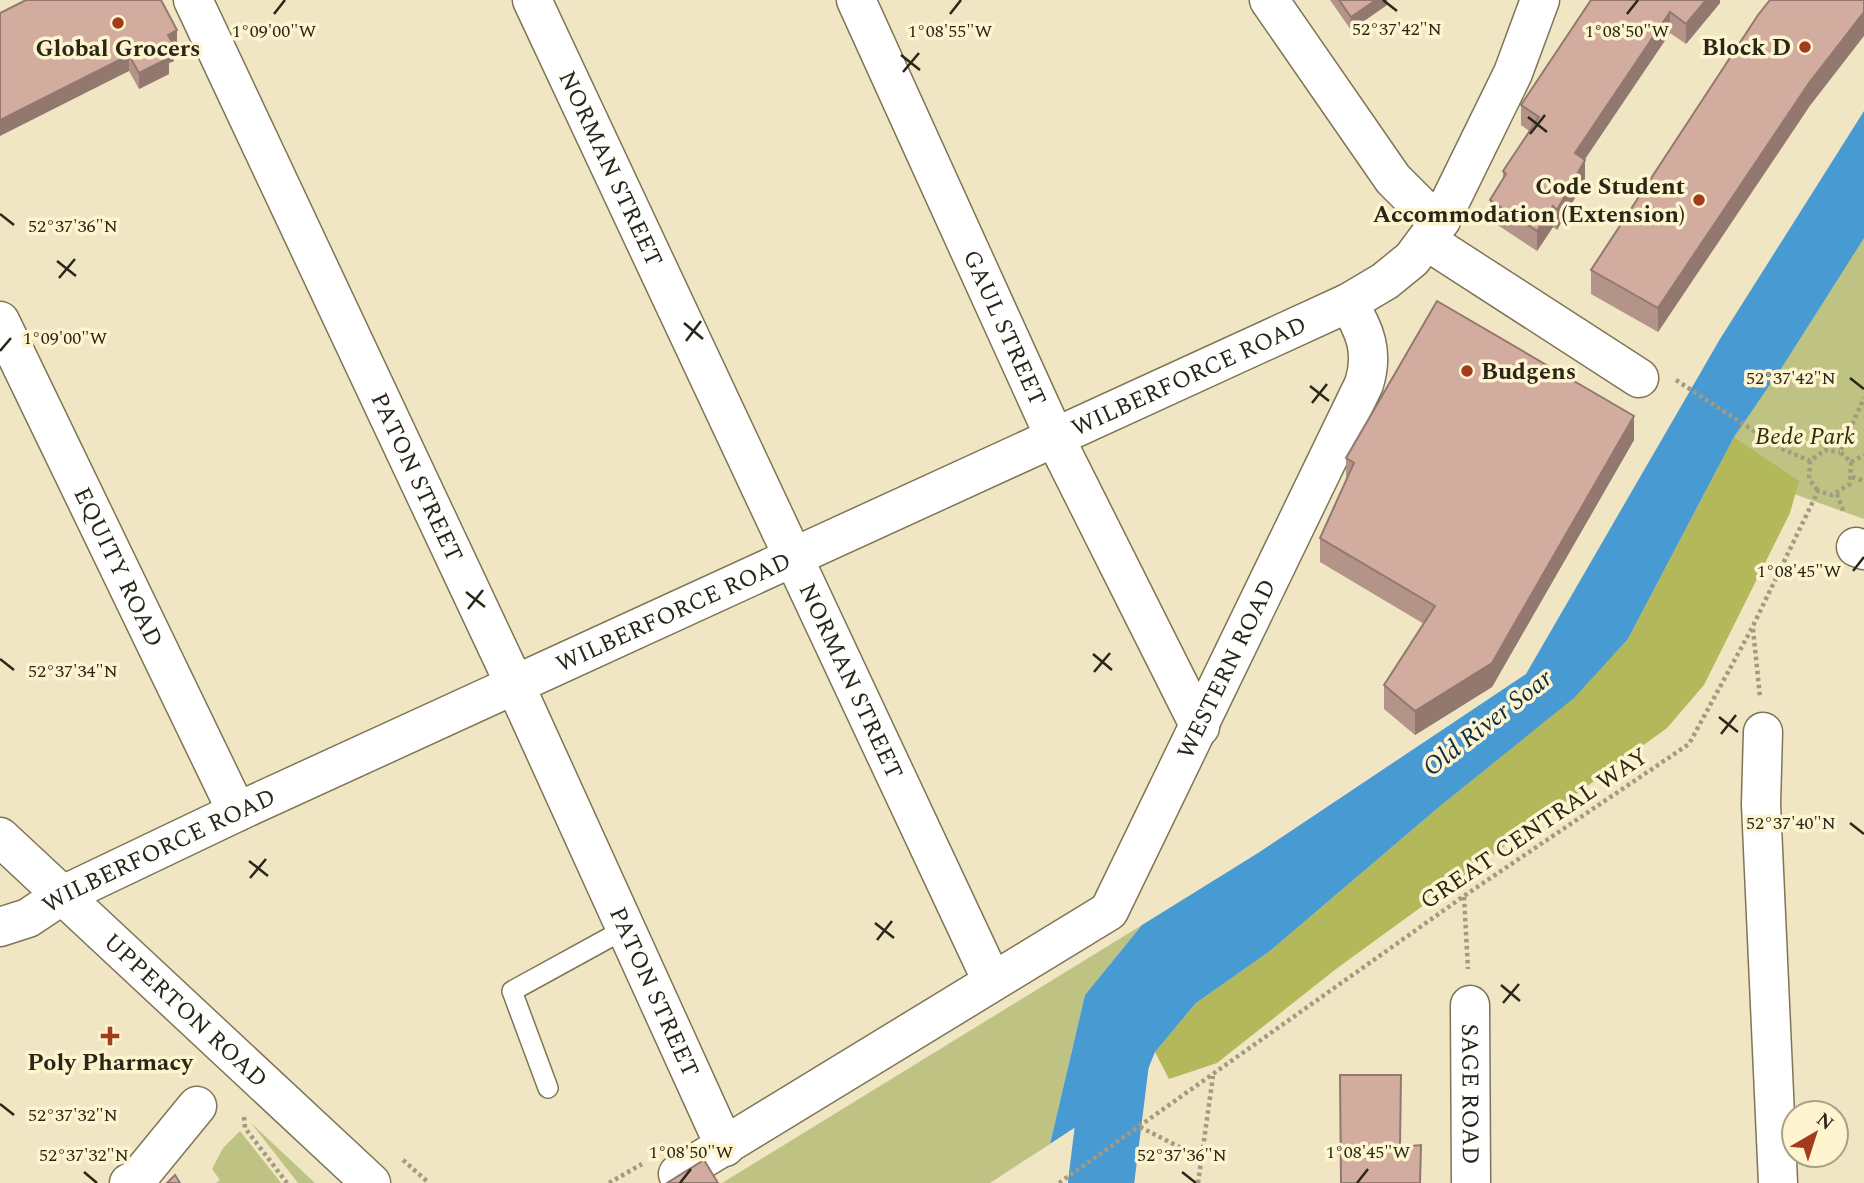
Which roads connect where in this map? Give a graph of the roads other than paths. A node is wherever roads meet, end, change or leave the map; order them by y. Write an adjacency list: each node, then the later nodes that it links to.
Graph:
1 (193, 0): 12 (street, PATON STREET)
2 (532, 0): 11 (street, NORMAN STREET)
3 (856, 0): 10 (street, GAUL STREET)
4 (1269, 0): 6 (street)
5 (1540, 0): 6 (street)
6 (1434, 230): 7 (street); 9 (street)
7 (1348, 303): 10 (street, WILBERFORCE ROAD); 13 (street, WESTERN ROAD)
8 (0, 321): 15 (street, EQUITY ROAD)
9 (1652, 375)
10 (1055, 438): 11 (street, WILBERFORCE ROAD); 13 (street, GAUL STREET)
11 (792, 559): 12 (street, WILBERFORCE ROAD); 20 (street, NORMAN STREET)
12 (515, 685): 15 (street, WILBERFORCE ROAD); 19 (street, PATON STREET)
13 (1199, 727): 20 (street, WESTERN ROAD)
14 (1763, 733): 29 (street)
15 (237, 812): 17 (street, WILBERFORCE ROAD)
16 (0, 837): 17 (street, UPPERTON ROAD)
17 (61, 896): 18 (street, WILBERFORCE ROAD); 27 (street, UPPERTON ROAD)
18 (0, 927)
19 (625, 929): 22 (lane); 24 (street, PATON STREET)
20 (992, 981): 24 (street, WESTERN ROAD)
21 (1470, 1005): 28 (street, SAGE ROAD)
22 (548, 1088)
23 (197, 1106): 26 (street)
24 (725, 1147): 25 (street, WESTERN ROAD)
25 (678, 1174)
26 (128, 1183)
27 (371, 1183)
28 (1471, 1183)
29 (1778, 1183)

